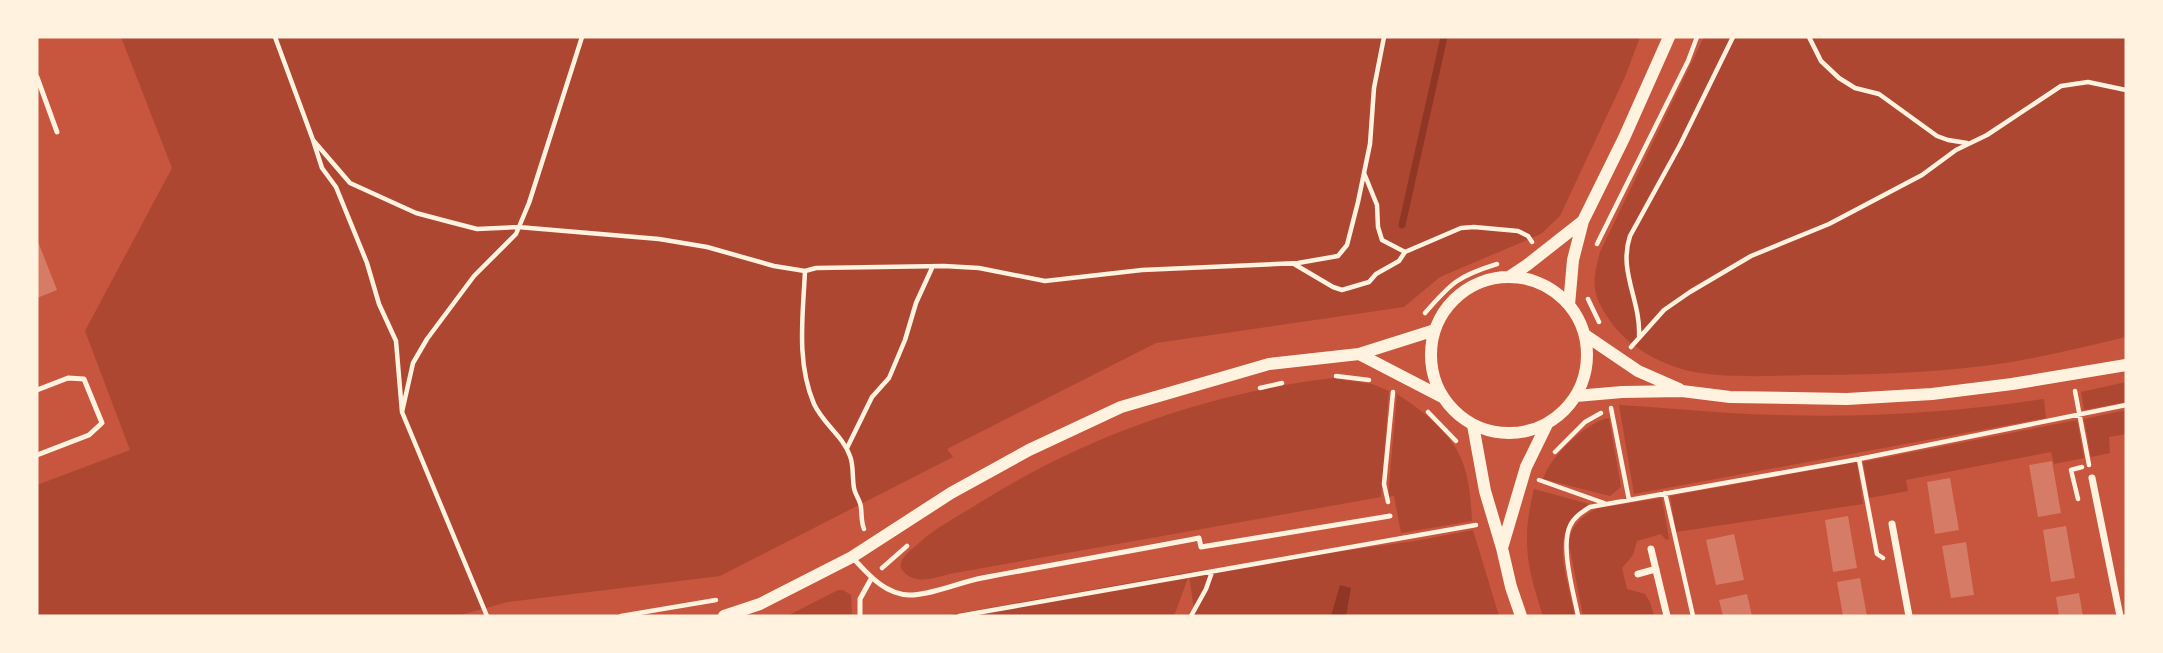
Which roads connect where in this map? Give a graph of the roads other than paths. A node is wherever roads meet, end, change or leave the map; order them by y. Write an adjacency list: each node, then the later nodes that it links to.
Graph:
1 (1668, 37): 4 (street)
2 (37, 77): 3 (lane)
3 (57, 132)
4 (1583, 221): 5 (street); 6 (street)
5 (1508, 277): 6 (street); 7 (street)
6 (1569, 305): 8 (street)
7 (1435, 330): 9 (street); 14 (street)
8 (1585, 335): 12 (street); 13 (street)
9 (1359, 354): 14 (street); 23 (street)
10 (2126, 365): 12 (street)
11 (37, 390): 17 (lane)
12 (1682, 391): 13 (street)
13 (1576, 396): 15 (street)
14 (1444, 398): 16 (street)
15 (1547, 424): 16 (street); 21 (street)
16 (1473, 425): 21 (street)
17 (37, 455)
18 (2092, 478): 32 (street)
19 (1390, 516): 26 (lane)
20 (1892, 524): 31 (street)
21 (1502, 548): 29 (street)
22 (1651, 549): 24 (street)
23 (852, 557): 26 (lane); 27 (street)
24 (1656, 569): 25 (street); 30 (street)
25 (1638, 574)
26 (871, 579): 28 (lane)
27 (724, 616)
28 (860, 616)
29 (1521, 616)
30 (1667, 616)
31 (1909, 616)
32 (2120, 616)

